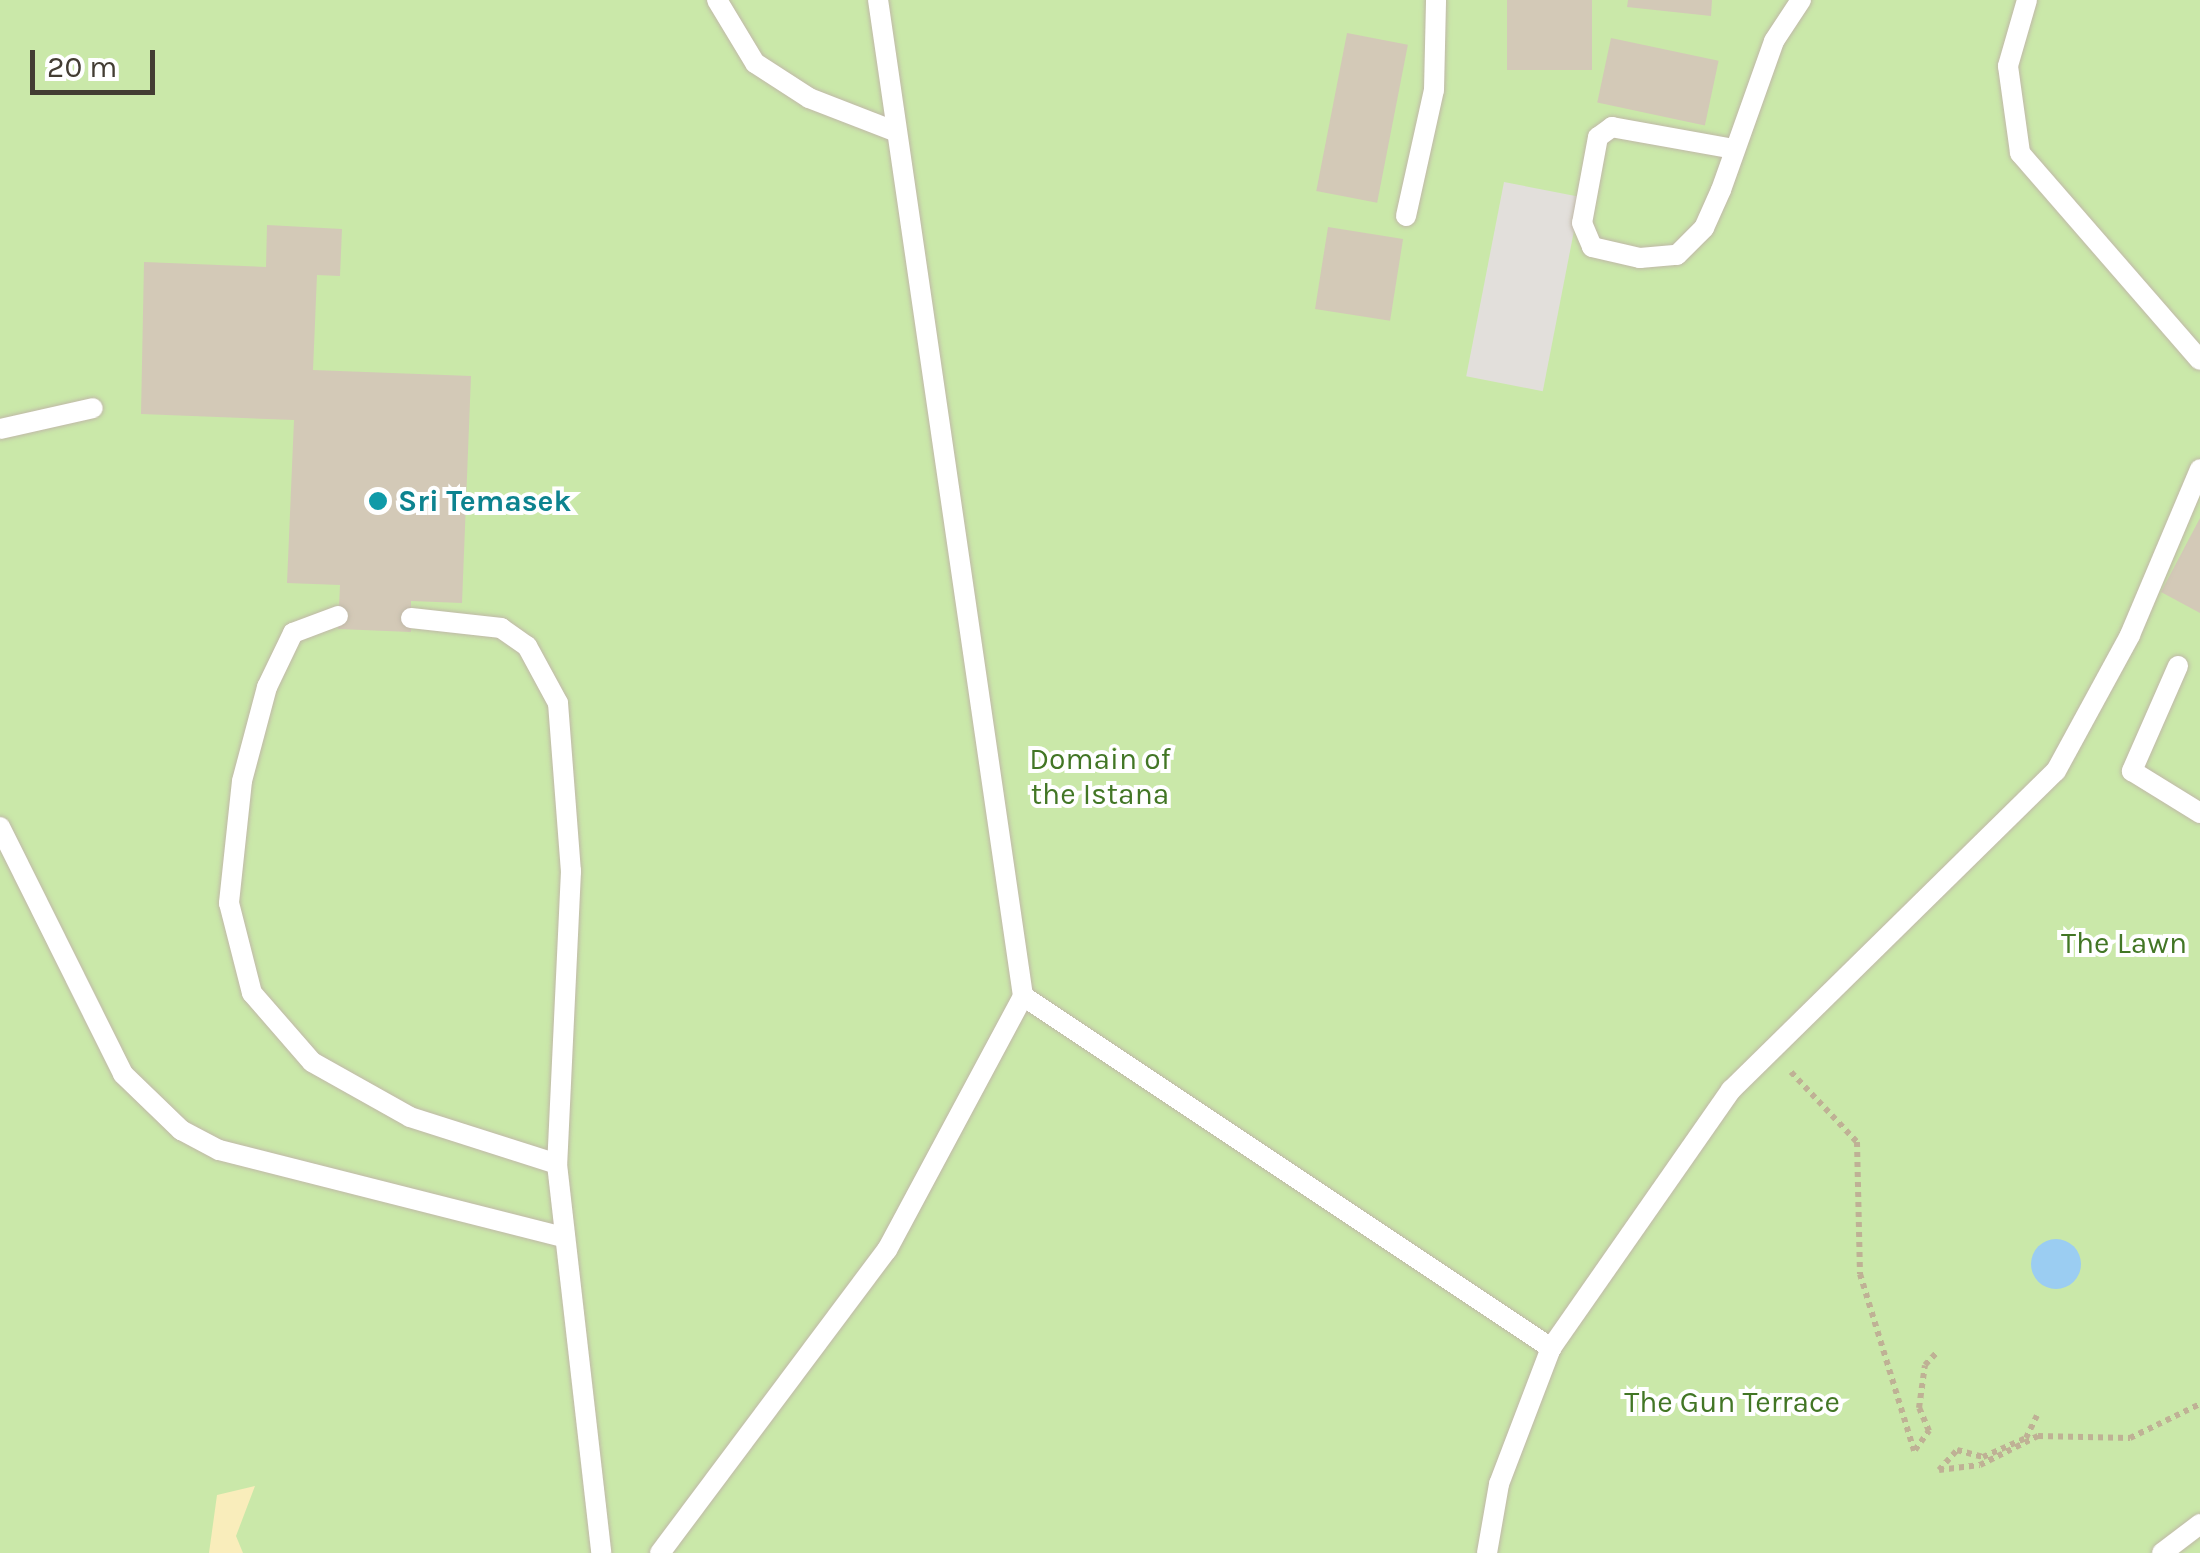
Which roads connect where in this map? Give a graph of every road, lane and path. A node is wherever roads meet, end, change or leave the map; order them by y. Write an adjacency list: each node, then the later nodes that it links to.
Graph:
1 (717, 0): 6 (lane)
2 (878, 0): 6 (lane)
3 (1436, 0): 8 (lane)
4 (1801, 0): 7 (lane)
5 (2027, 0): 9 (lane)
6 (894, 131): 18 (lane)
7 (1734, 149): 7 (lane)
8 (1406, 216)
9 (2200, 360)
10 (93, 408): 11 (lane)
11 (0, 429)
12 (2200, 469): 19 (lane)
13 (338, 616): 20 (lane)
14 (411, 618): 20 (lane)
15 (2178, 666): 16 (lane)
16 (2200, 813)
17 (0, 827): 21 (lane)
18 (1023, 996): 22 (lane); 28 (lane)
19 (1770, 1051): 22 (lane); 23 (path)
20 (557, 1164): 21 (lane)
21 (562, 1237): 27 (lane)
22 (1551, 1348): 29 (lane)
23 (1937, 1352)
24 (2200, 1404): 25 (path)
25 (2037, 1415)
26 (2200, 1524): 30 (lane)
27 (601, 1553)
28 (660, 1553)
29 (1487, 1553)
30 (2162, 1553)

